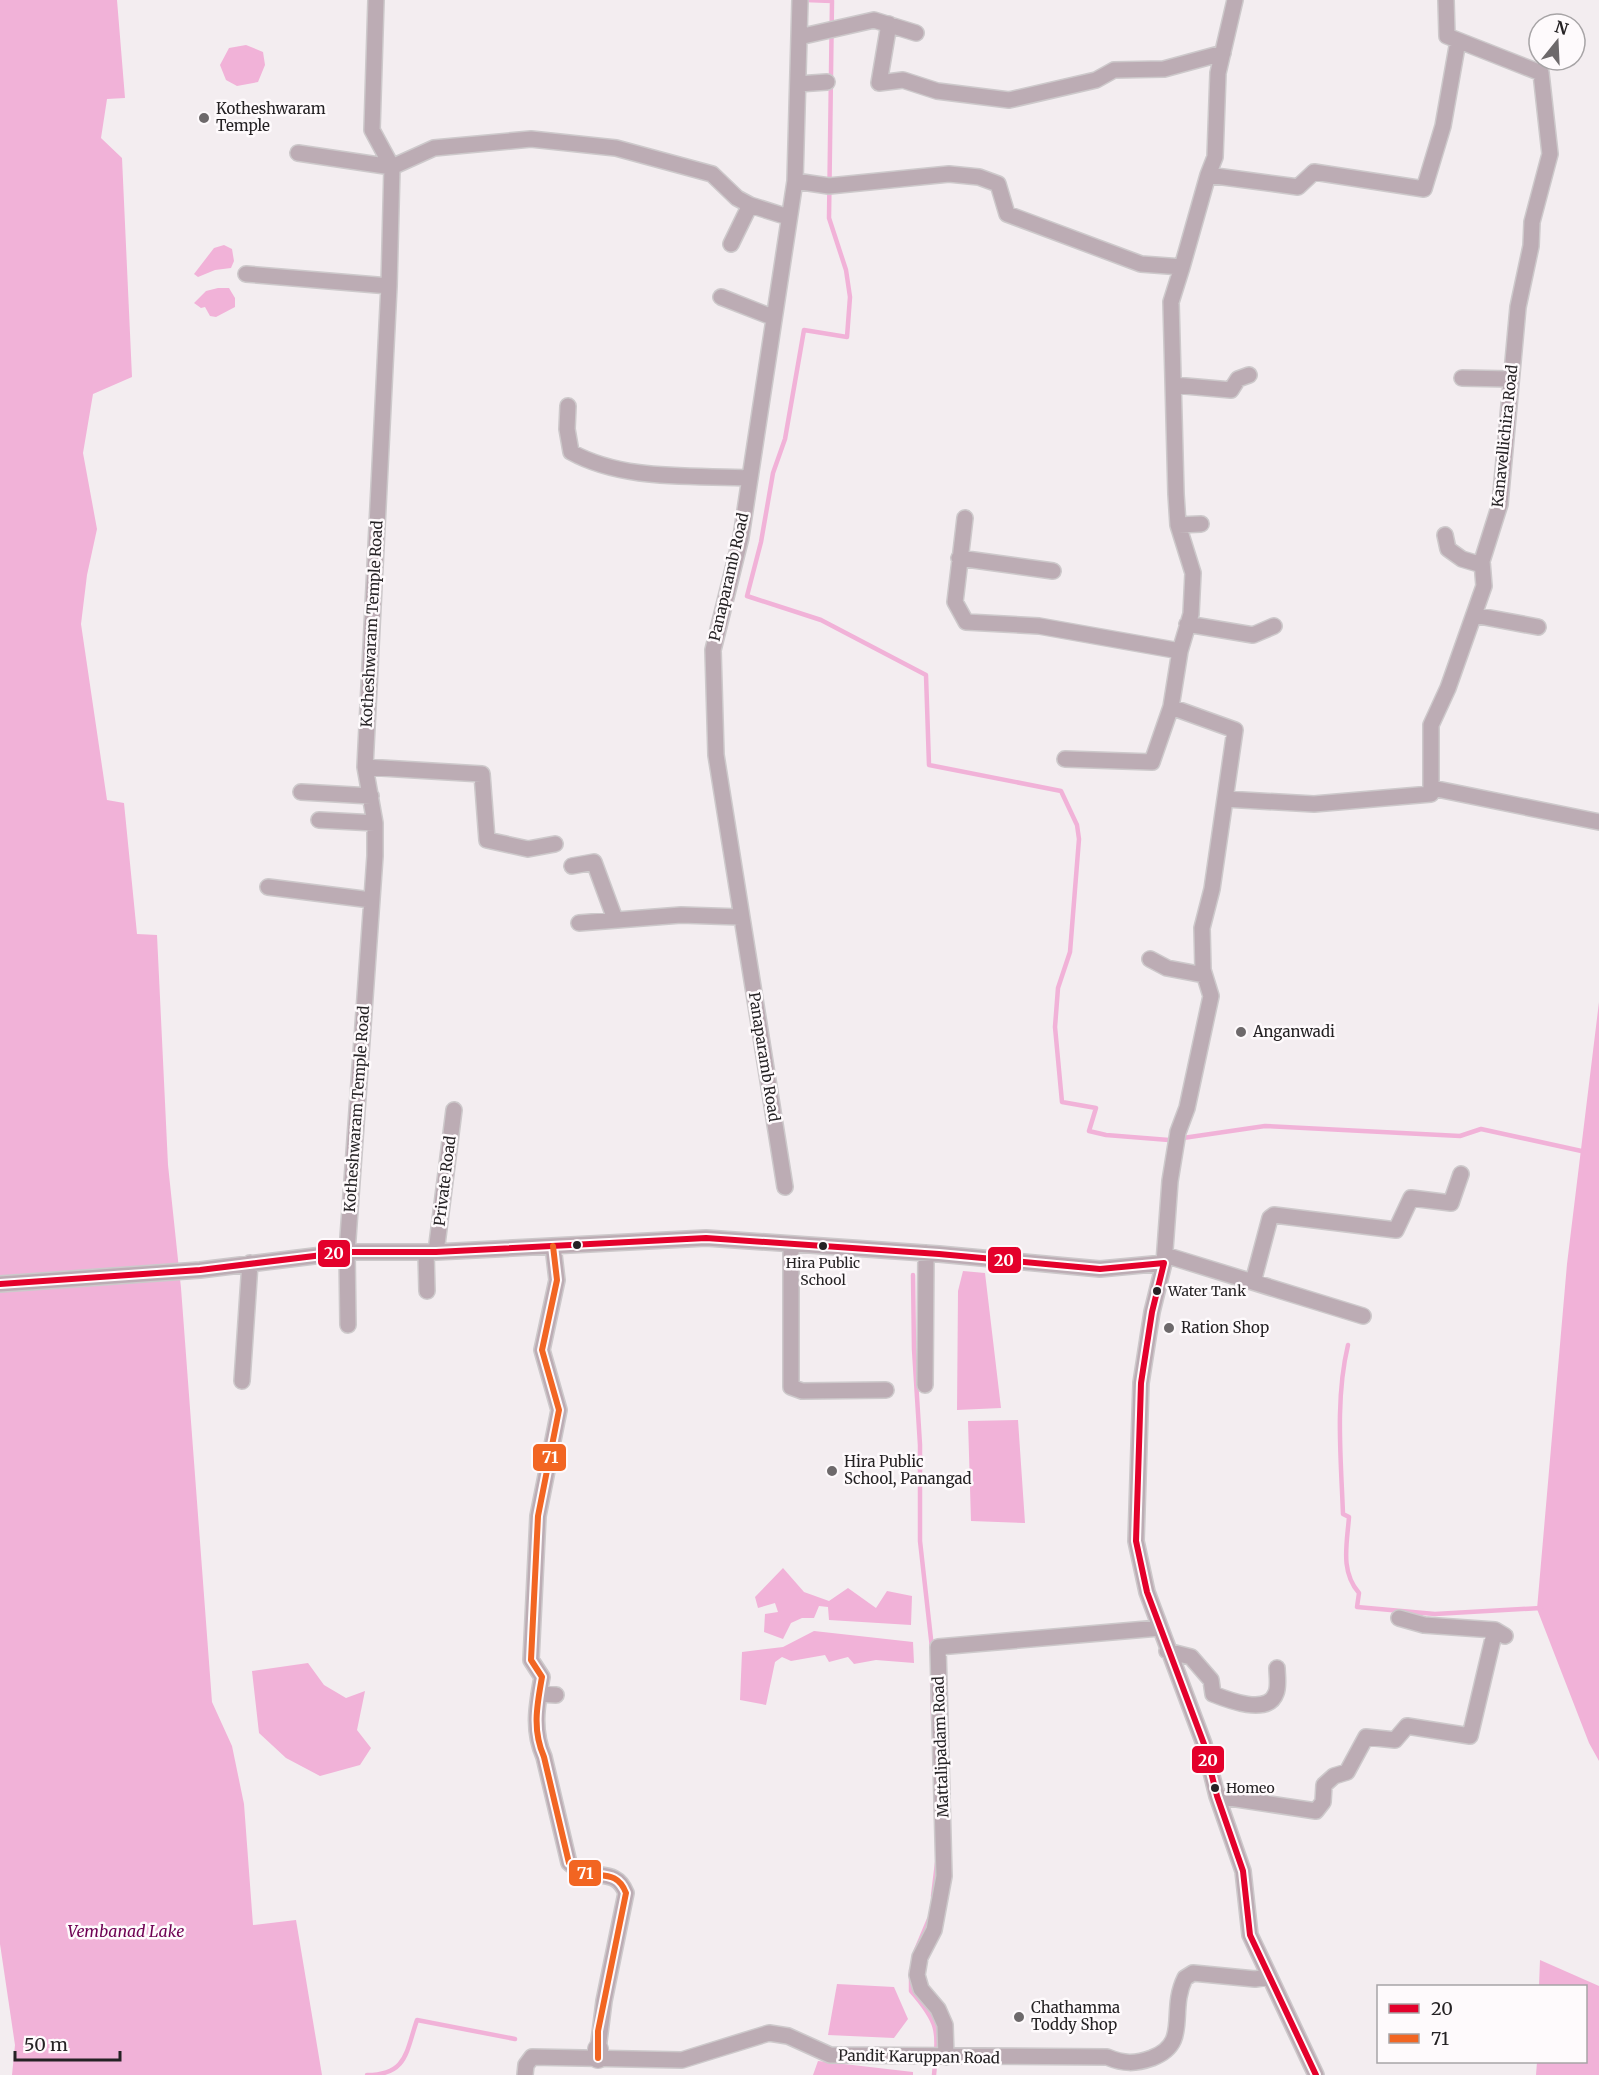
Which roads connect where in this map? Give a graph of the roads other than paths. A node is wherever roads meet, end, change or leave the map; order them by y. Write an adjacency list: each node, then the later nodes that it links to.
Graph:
1 (376, 0): 13 (street, Kotheshwaram Temple Road)
2 (800, 0): 7 (street, Panaparamb Road)
3 (1235, 0): 9 (street)
4 (1446, 0): 8 (street)
5 (889, 24): 6 (street); 7 (street); 9 (street)
6 (916, 33)
7 (799, 37): 11 (street, Panaparamb Road)
8 (1458, 41): 14 (street); 26 (street, Kanavellichira Road)
9 (1223, 53): 14 (street)
10 (827, 82): 11 (street)
11 (798, 84): 15 (street, Panaparamb Road)
12 (298, 153): 13 (street)
13 (392, 167): 16 (street); 21 (street, Kotheshwaram Temple Road)
14 (1208, 175): 19 (street)
15 (795, 181): 17 (street, Panaparamb Road); 19 (street)
16 (750, 206): 17 (street); 18 (street)
17 (788, 217): 23 (street, Panaparamb Road)
18 (731, 244)
19 (1182, 267): 27 (street)
20 (246, 274): 21 (street)
21 (389, 286): 44 (street, Kotheshwaram Temple Road)
22 (721, 297): 23 (street)
23 (772, 317): 29 (street, Panaparamb Road)
24 (1249, 375): 27 (street)
25 (1462, 378): 26 (street)
26 (1510, 379): 35 (street, Kanavellichira Road)
27 (1174, 385): 32 (street)
28 (568, 406): 29 (street)
29 (750, 478): 56 (street, Panaparamb Road)
30 (965, 518): 34 (street)
31 (1201, 524): 32 (street)
32 (1178, 525): 38 (street)
33 (1445, 535): 35 (street)
34 (959, 558): 36 (street); 41 (street)
35 (1482, 565): 37 (street, Kanavellichira Road)
36 (1053, 572)
37 (1474, 615): 40 (street); 45 (street, Kanavellichira Road)
38 (1187, 624): 39 (street); 41 (street)
39 (1274, 626)
40 (1538, 627)
41 (1180, 651): 42 (street)
42 (1171, 707): 43 (street); 48 (street)
43 (1065, 759)
44 (365, 767): 47 (street, Kotheshwaram Temple Road); 52 (street)
45 (1432, 788): 48 (street); 50 (street)
46 (301, 792): 47 (street)
47 (371, 796): 51 (street, Kotheshwaram Temple Road)
48 (1225, 799): 60 (street)
49 (319, 820): 51 (street)
50 (1599, 822)
51 (375, 823): 55 (street, Kotheshwaram Temple Road)
52 (555, 844)
53 (572, 866): 57 (street)
54 (268, 887): 55 (street)
55 (371, 900): 66 (street, Kotheshwaram Temple Road)
56 (741, 917): 57 (street); 63 (street, Panaparamb Road)
57 (615, 919): 58 (street)
58 (579, 923)
59 (1150, 959): 60 (street)
60 (1204, 975): 69 (street)
61 (454, 1110): 67 (street, Private Road)
62 (1461, 1174): 71 (street)
63 (785, 1187)
64 (791, 1244): 65 (street); 68 (street); 78 (street)
65 (553, 1246): 67 (street); 83 (street)
66 (347, 1252): 67 (street); 70 (street); 75 (street, Kotheshwaram Temple Road)
67 (431, 1252): 73 (street, Private Road)
68 (926, 1253): 69 (street); 77 (street)
69 (1165, 1259): 71 (street); 80 (street)
70 (250, 1263): 72 (street); 76 (street)
71 (1253, 1282): 74 (street)
72 (0, 1284)
73 (426, 1292)
74 (1363, 1316)
75 (348, 1325)
76 (242, 1381)
77 (925, 1385)
78 (886, 1390)
79 (1399, 1618): 85 (street)
80 (1159, 1628): 81 (street); 88 (street, Mattalipadam Road)
81 (1167, 1651): 82 (street); 85 (street)
82 (1277, 1668)
83 (539, 1694): 84 (street); 87 (street)
84 (556, 1695)
85 (1217, 1796): 86 (street)
86 (1269, 1977): 88 (street, Pandit Karuppan Road); 90 (street)
87 (598, 2053): 88 (street, Pandit Karuppan Road); 89 (street, Pandit Karuppan Road)
88 (946, 2057)
89 (525, 2075)
90 (1316, 2075)

